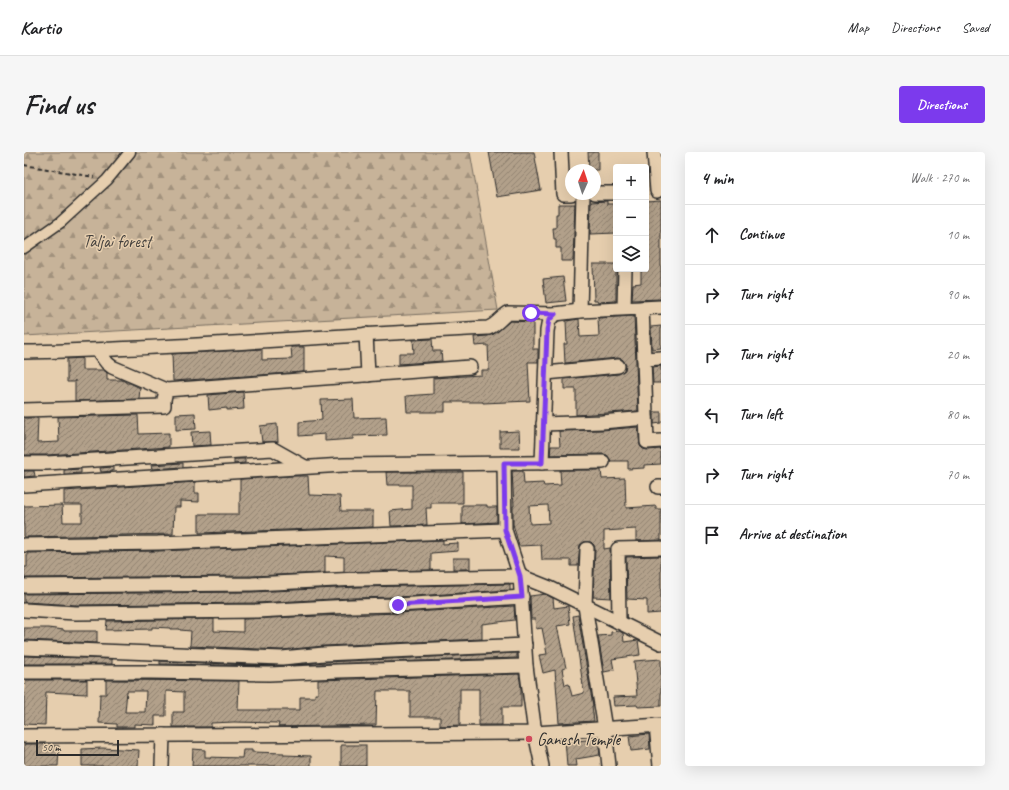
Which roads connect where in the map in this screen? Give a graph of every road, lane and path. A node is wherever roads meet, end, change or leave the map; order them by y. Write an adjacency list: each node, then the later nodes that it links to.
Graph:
1 (130, 152): 5 (street)
2 (561, 152): 9 (street)
3 (654, 152): 6 (street)
4 (24, 165): 5 (path)
5 (107, 180): 11 (street)
6 (655, 191)
7 (613, 192): 8 (street)
8 (601, 193)
9 (565, 194)
10 (583, 200): 16 (street)
11 (24, 248)
12 (624, 272): 14 (street)
13 (661, 307): 15 (street)
14 (624, 308): 15 (street); 16 (street)
15 (642, 308): 22 (street)
16 (580, 311): 17 (street)
17 (555, 314): 18 (street); 25 (street)
18 (366, 334): 19 (street); 26 (street)
19 (98, 351): 20 (street); 27 (street)
20 (24, 352)
21 (661, 358): 22 (street)
22 (644, 359): 29 (street)
23 (470, 366): 26 (street)
24 (618, 366): 25 (street)
25 (546, 373): 30 (street)
26 (368, 375): 27 (street)
27 (166, 390): 28 (street)
28 (24, 410)
29 (646, 418): 30 (street); 31 (street)
30 (543, 424): 35 (street)
31 (661, 441)
32 (603, 462): 35 (street)
33 (24, 463): 36 (street)
34 (504, 463): 35 (street); 36 (street); 38 (street)
35 (542, 463)
36 (305, 467): 37 (street)
37 (24, 485)
38 (505, 530): 39 (street); 42 (street)
39 (24, 545)
40 (661, 548): 47 (street)
41 (587, 549): 45 (street)
42 (520, 576): 43 (street); 44 (street); 45 (street)
43 (24, 586)
44 (522, 597): 46 (street); 49 (street)
45 (585, 606): 47 (street); 54 (street)
46 (24, 610)
47 (619, 622): 48 (street)
48 (661, 643)
49 (525, 645): 50 (street); 51 (street)
50 (24, 648)
51 (526, 666): 52 (street); 55 (street)
52 (24, 672)
53 (658, 725): 54 (street); 61 (street)
54 (604, 729): 55 (street); 60 (street)
55 (535, 733): 56 (street); 59 (street)
56 (163, 735): 57 (street); 58 (street)
57 (24, 736)
58 (162, 766)
59 (542, 766)
60 (609, 766)
61 (660, 766)

